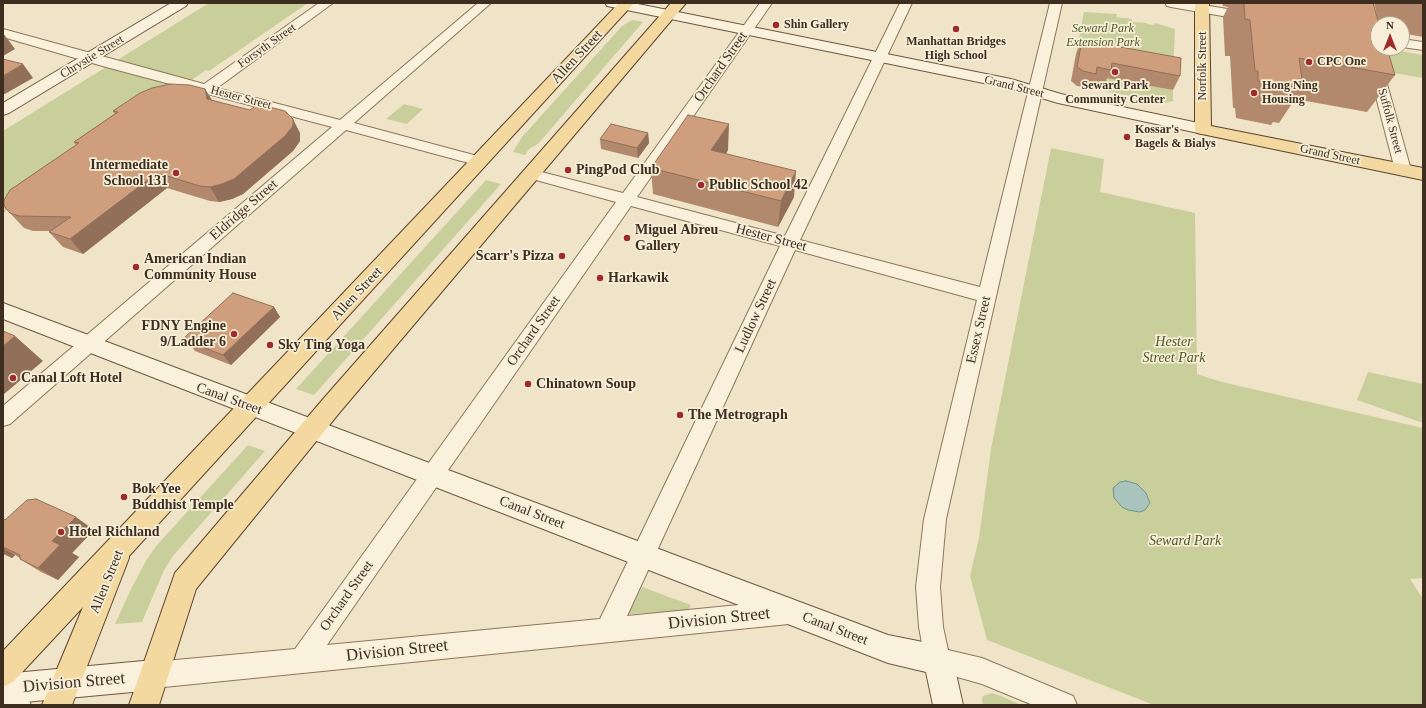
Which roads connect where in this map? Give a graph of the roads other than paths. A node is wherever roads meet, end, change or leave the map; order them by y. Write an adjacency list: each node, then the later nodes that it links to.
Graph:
1 (181, 3): 18 (main road, Chrystie Street)
2 (327, 3): 20 (street, Forsyth Street)
3 (485, 3): 23 (street, Eldridge Street)
4 (679, 3): 11 (main road)
5 (766, 3): 13 (street, Orchard Street)
6 (906, 3): 19 (street, Ludlow Street)
7 (1056, 3): 21 (street, Essex Street)
8 (1171, 3): 10 (street)
9 (621, 4): 11 (main road, Grand Street); 25 (main road, Allen Street)
10 (1202, 6): 12 (street); 24 (main road, Norfolk Street)
11 (669, 15): 13 (main road, Grand Street); 27 (main road)
12 (1261, 18)
13 (747, 30): 19 (main road, Grand Street); 28 (street, Orchard Street)
14 (3, 33): 18 (street, Hester Street)
15 (1410, 44): 16 (street)
16 (1423, 46)
17 (1372, 56): 26 (street, Suffolk Street)
18 (91, 57): 20 (street, Hester Street); 22 (main road, Chrystie Street)
19 (880, 58): 21 (main road, Grand Street); 29 (street, Ludlow Street)
20 (206, 89): 23 (street, Hester Street)
21 (1036, 92): 24 (main road, Grand Street); 30 (street, Essex Street)
22 (3, 110)
23 (343, 125): 25 (street, Hester Street); 32 (street, Eldridge Street)
24 (1203, 129): 26 (main road, Grand Street)
25 (480, 161): 33 (main road, Allen Street)
26 (1416, 173)
27 (530, 174): 28 (street, Hester Street); 35 (main road)
28 (626, 200): 29 (street, Hester Street); 36 (street, Orchard Street)
29 (790, 243): 30 (street, Hester Street); 38 (street, Ludlow Street)
30 (988, 296): 42 (street, Essex Street)
31 (3, 311): 32 (main road, Canal Street)
32 (88, 344): 33 (main road, Canal Street); 34 (street, Eldridge Street)
33 (251, 407): 35 (main road, Canal Street); 37 (main road, Allen Street)
34 (3, 418)
35 (311, 430): 36 (main road, Canal Street); 44 (main road)
36 (433, 475): 38 (main road, Canal Street); 41 (street, Orchard Street)
37 (121, 546): 43 (main road); 46 (main road, Allen Street)
38 (644, 555): 39 (main road, Canal Street); 40 (street, Ludlow Street)
39 (790, 612): 40 (street, Division Street); 42 (main road, Canal Street)
40 (608, 630): 41 (street, Division Street)
41 (302, 660): 44 (street, Division Street)
42 (938, 660): 50 (main road); 51 (street, Canal Street)
43 (3, 672)
44 (154, 675): 46 (main road, Division Street); 49 (main road)
45 (3, 689): 46 (main road, Division Street)
46 (61, 694)
47 (10, 705): 48 (street)
48 (18, 705)
49 (144, 705)
50 (948, 705)
51 (1064, 705)

